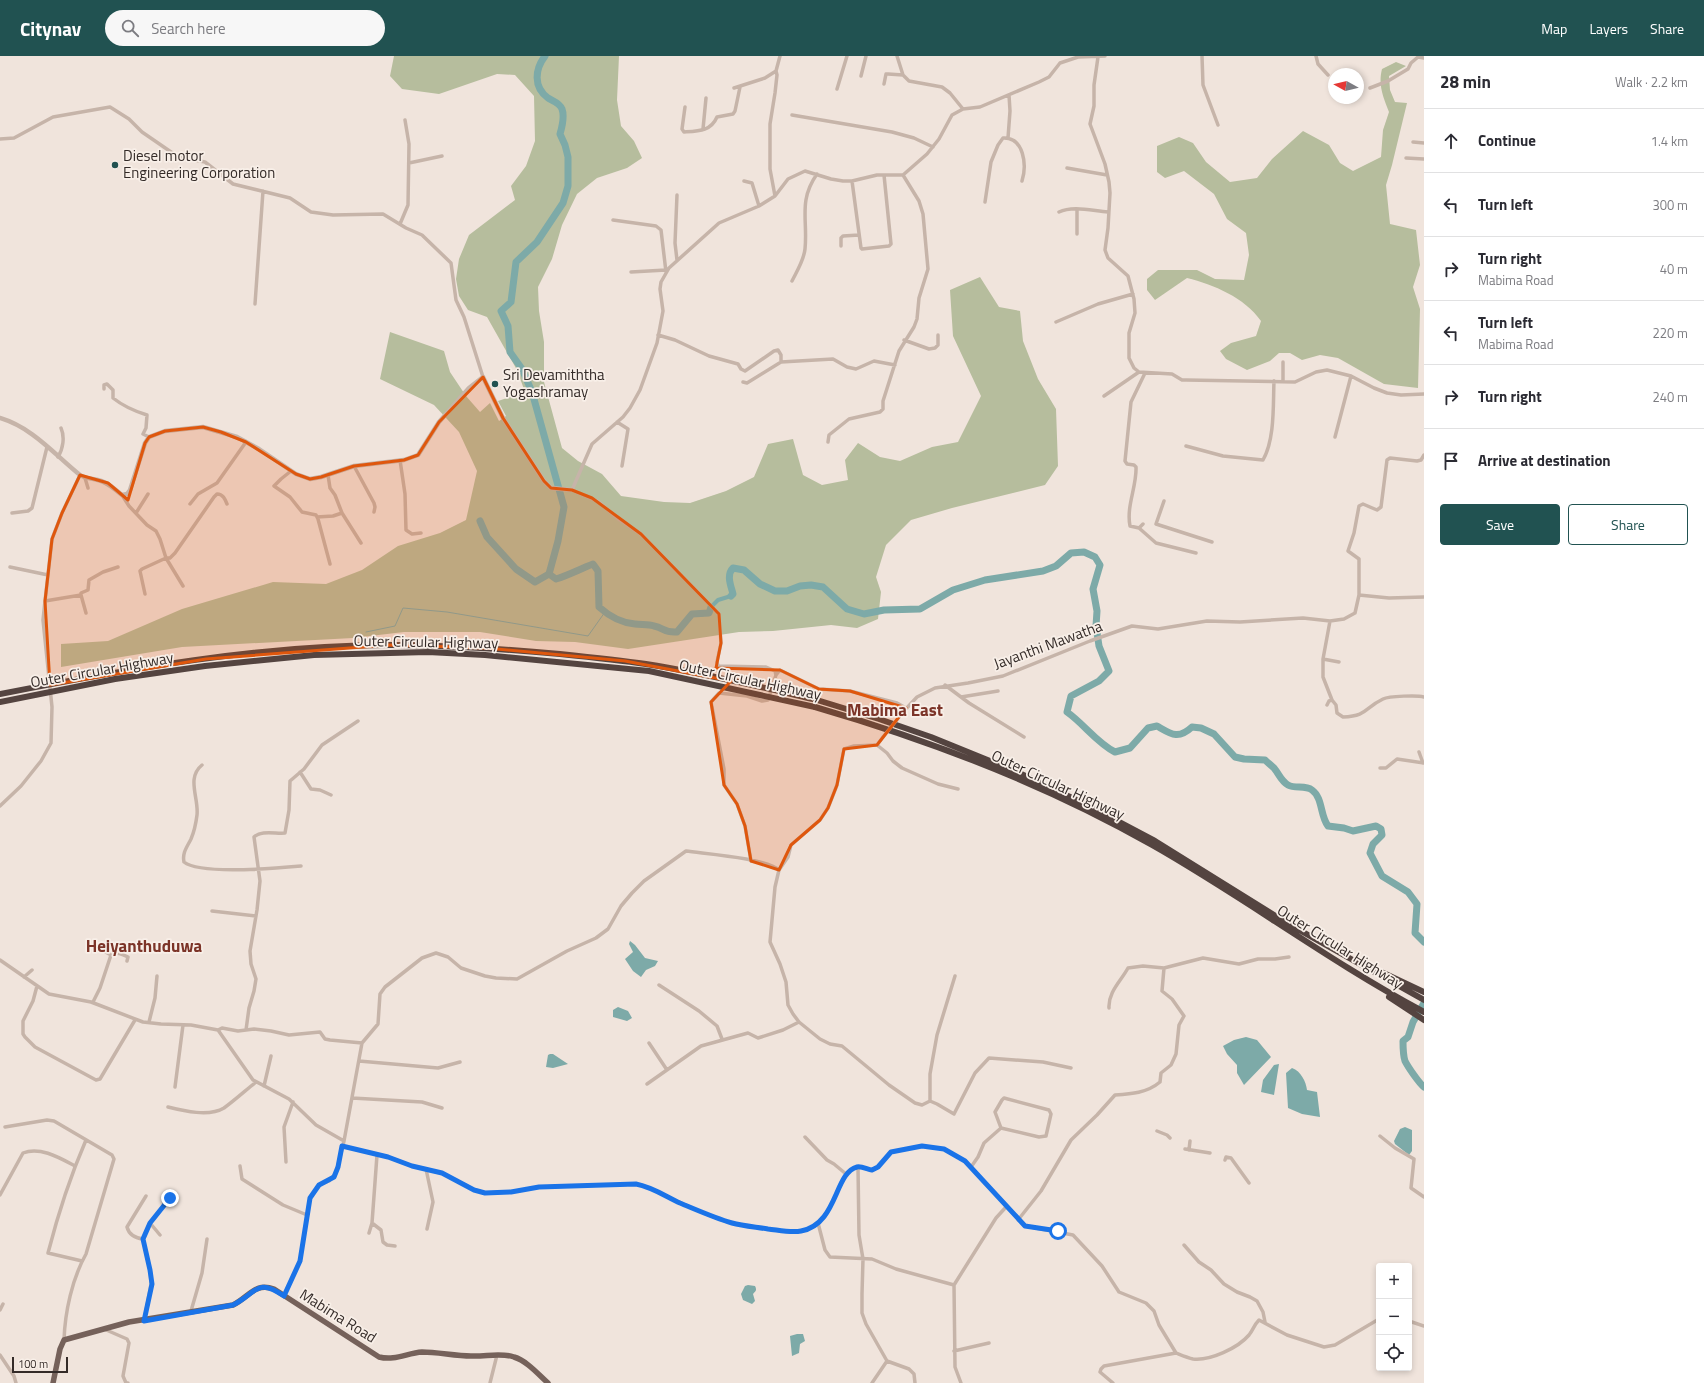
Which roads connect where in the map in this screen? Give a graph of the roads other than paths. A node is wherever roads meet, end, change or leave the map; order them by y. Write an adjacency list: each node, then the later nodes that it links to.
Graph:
1 (780, 56): 11 (street)
2 (847, 56): 19 (street)
3 (866, 56): 14 (street)
4 (897, 56): 12 (street)
5 (1105, 56): 8 (street)
6 (1202, 56): 26 (street)
7 (1316, 56): 13 (street)
8 (1098, 57): 20 (street); 41 (street)
9 (1417, 57): 10 (street); 18 (street)
10 (1424, 58)
11 (776, 71): 16 (street); 47 (street)
12 (903, 75): 15 (street); 23 (street)
13 (1328, 75)
14 (861, 76)
15 (884, 84)
16 (740, 87): 17 (street); 27 (street)
17 (734, 88)
18 (1370, 88)
19 (837, 90)
20 (1009, 95): 23 (street); 28 (street)
21 (706, 98): 27 (street)
22 (685, 108): 27 (street)
23 (963, 109): 32 (street)
24 (792, 115): 32 (street)
25 (405, 120): 36 (street)
26 (1218, 125)
27 (703, 129)
28 (1008, 138): 44 (street); 48 (street)
29 (0, 139): 45 (street)
30 (1413, 142): 31 (street)
31 (1424, 143)
32 (933, 147): 40 (street)
33 (442, 156): 36 (street)
34 (1406, 158): 35 (street)
35 (1424, 159)
36 (409, 163): 54 (street)
37 (1067, 168): 41 (street)
38 (817, 174): 43 (street); 47 (street); 61 (street)
39 (884, 175): 40 (street); 43 (street); 56 (street)
40 (903, 175): 67 (street)
41 (1107, 175): 52 (street)
42 (744, 181): 49 (street)
43 (852, 181): 56 (street)
44 (1022, 181)
45 (263, 191): 54 (street); 63 (street)
46 (677, 195): 58 (street)
47 (775, 196): 49 (street)
48 (986, 202)
49 (759, 206): 58 (street)
50 (1077, 210): 51 (street); 52 (street); 55 (street)
51 (1059, 212)
52 (1108, 212): 62 (street)
53 (613, 220): 60 (street)
54 (400, 224): 74 (street)
55 (1077, 234)
56 (859, 235): 57 (street)
57 (841, 246)
58 (677, 260): 60 (street)
59 (631, 272): 60 (street)
60 (666, 272): 65 (street)
61 (792, 281)
62 (1133, 294): 64 (street); 71 (street)
63 (255, 304)
64 (1056, 322)
65 (658, 335): 68 (street); 82 (street)
66 (938, 335): 67 (street)
67 (904, 340): 70 (street)
68 (781, 362): 70 (street); 77 (street)
69 (1283, 362): 76 (street)
70 (896, 364): 87 (street)
71 (1139, 372): 72 (street); 80 (street)
72 (1145, 373): 75 (street); 112 (street)
73 (1351, 376): 76 (street); 79 (street); 85 (street)
74 (483, 377): 92 (street); 100 (street)
75 (1274, 381): 76 (street); 88 (street)
76 (1283, 381)
77 (743, 382)
78 (104, 389): 84 (street)
79 (1424, 394)
80 (1104, 396)
81 (0, 418): 89 (street)
82 (617, 422): 94 (street); 100 (street)
83 (61, 428): 91 (street)
84 (149, 437): 86 (street); 102 (street)
85 (1335, 437)
86 (246, 442): 95 (street); 104 (street)
87 (828, 442)
88 (1186, 446)
89 (47, 447): 91 (street); 109 (street)
90 (1424, 454): 125 (street)
91 (58, 457): 96 (street)
92 (400, 460): 93 (street); 113 (street)
93 (354, 466): 97 (street); 106 (street)
94 (622, 466)
95 (291, 471): 97 (street); 110 (street)
96 (80, 475): 98 (street); 121 (street)
97 (328, 475): 108 (street)
98 (85, 478): 99 (street); 102 (street)
99 (88, 488)
100 (570, 490): 132 (street)
101 (148, 494): 107 (street)
102 (122, 495): 107 (street)
103 (1164, 500): 114 (street)
104 (190, 504)
105 (227, 504): 117 (street)
106 (374, 512)
107 (136, 513): 117 (street)
108 (342, 513): 110 (street); 115 (street)
109 (12, 514)
110 (317, 517): 118 (street)
111 (1143, 524): 112 (street)
112 (1139, 528): 116 (street)
113 (421, 533)
114 (1212, 542)
115 (361, 543)
116 (1196, 553)
117 (166, 558): 122 (street); 123 (street)
118 (330, 564)
119 (118, 567): 124 (street)
120 (10, 568): 121 (street)
121 (48, 575): 127 (street)
122 (183, 586)
123 (145, 594)
124 (81, 595): 127 (street); 128 (street)
125 (1359, 595): 126 (street); 129 (street, Jayanthi Mawatha)
126 (1424, 597)
127 (44, 600): 153 (street)
128 (86, 614)
129 (1330, 621): 130 (street); 133 (street, Jayanthi Mawatha)
130 (1323, 659): 131 (street); 138 (street)
131 (1339, 662)
132 (776, 675): 142 (street); 154 (street)
133 (945, 686): 136 (street); 142 (street, Jayanthi Mawatha)
134 (998, 691): 136 (street)
135 (0, 694): 140 (highway, Outer Circular Highway, bridge)
136 (961, 697): 144 (street)
137 (1424, 697): 138 (street)
138 (1332, 700): 141 (street)
139 (0, 702): 140 (highway, Outer Circular Highway, bridge)
140 (816, 703): 158 (highway, Outer Circular Highway)
141 (1327, 705)
142 (905, 709): 145 (street, Jayanthi Mawatha, bridge)
143 (358, 721): 150 (street)
144 (1024, 737)
145 (877, 745): 151 (street); 157 (street)
146 (1419, 752): 147 (street)
147 (1424, 763): 149 (street)
148 (202, 765): 156 (street)
149 (1380, 768)
150 (300, 772): 152 (street); 156 (street)
151 (958, 788)
152 (331, 795)
153 (0, 806)
154 (751, 861): 157 (street); 188 (street)
155 (301, 866): 156 (street)
156 (258, 869): 160 (street)
157 (779, 870): 183 (street)
158 (1234, 892): 163 (highway, Outer Circular Highway); 167 (highway, Outer Circular Highway)
159 (212, 911): 160 (street)
160 (256, 916): 186 (street)
161 (100, 949): 162 (street)
162 (110, 954): 166 (street); 177 (street)
163 (1344, 956): 175 (highway); 176 (highway, Outer Circular Highway)
164 (1290, 957): 168 (street)
165 (0, 960): 172 (street)
166 (128, 961)
167 (1340, 963): 179 (highway, Outer Circular Highway); 181 (highway)
168 (1164, 968): 178 (street); 231 (street)
169 (32, 970): 172 (street)
170 (158, 976): 182 (street)
171 (955, 976): 200 (street)
172 (24, 977): 174 (street)
173 (659, 985): 187 (street)
174 (37, 986): 177 (street); 180 (street)
175 (1424, 992)
176 (1424, 1000)
177 (93, 1002): 180 (street)
178 (1109, 1008)
179 (1424, 1012)
180 (135, 1020): 182 (street)
181 (1424, 1020)
182 (149, 1022): 184 (street)
183 (799, 1022): 187 (street); 200 (street)
184 (183, 1025): 185 (street); 198 (street)
185 (218, 1030): 186 (street); 195 (street)
186 (246, 1030): 188 (street)
187 (722, 1039): 194 (street)
188 (362, 1043): 191 (street)
189 (649, 1043): 194 (street)
190 (270, 1056): 197 (street)
191 (359, 1061): 192 (street); 199 (street)
192 (460, 1062)
193 (1072, 1068): 200 (street)
194 (666, 1070): 196 (street)
195 (256, 1082): 197 (street); 202 (street)
196 (647, 1084)
197 (264, 1086): 201 (street)
198 (175, 1087)
199 (352, 1098): 203 (street); 211 (street)
200 (930, 1101)
201 (293, 1102): 211 (street); 217 (street)
202 (168, 1107)
203 (442, 1108)
204 (5, 1127): 210 (street)
205 (1002, 1128): 205 (street); 221 (street)
206 (1157, 1131): 209 (street)
207 (1380, 1136): 228 (street)
208 (805, 1137): 223 (street)
209 (1170, 1138)
210 (86, 1140): 218 (street); 243 (street)
211 (344, 1141): 213 (street)
212 (1190, 1141): 214 (street)
213 (342, 1146): 215 (street); 230 (street)
214 (1210, 1153)
215 (377, 1155): 222 (street); 233 (street)
216 (1225, 1160): 224 (street)
217 (286, 1162)
218 (75, 1166): 225 (street); 243 (street)
219 (240, 1166): 230 (street)
220 (858, 1167): 221 (street); 223 (street); 242 (street)
221 (971, 1167): 229 (street)
222 (426, 1169): 234 (street); 235 (street)
223 (846, 1174): 234 (street)
224 (1249, 1182)
225 (0, 1195)
226 (146, 1196): 238 (street)
227 (170, 1198): 232 (street)
228 (1424, 1199)
229 (1006, 1207): 231 (street); 244 (street)
230 (307, 1215): 245 (street)
231 (1018, 1220): 258 (street)
232 (150, 1223): 237 (street); 238 (street)
233 (372, 1223): 236 (street); 241 (street)
234 (818, 1223): 242 (street)
235 (427, 1229)
236 (369, 1233)
237 (160, 1235)
238 (143, 1239): 249 (street)
239 (207, 1239): 248 (street)
240 (1184, 1244): 251 (street)
241 (395, 1246)
242 (863, 1259): 244 (street); 261 (street)
243 (82, 1261): 255 (street)
244 (954, 1285): 257 (street)
245 (284, 1296): 248 (main road, Mabima Road); 259 (main road, Mabima Road)
246 (3, 1304): 247 (street)
247 (0, 1310)
248 (191, 1311): 249 (main road, Mabima Road)
249 (144, 1321): 254 (main road, Mabima Road)
250 (1376, 1321): 251 (street)
251 (1265, 1322): 258 (street)
252 (1412, 1322): 253 (street)
253 (1424, 1326)
254 (103, 1328): 255 (main road, Mabima Road); 264 (street)
255 (64, 1340): 263 (main road)
256 (989, 1343): 257 (street)
257 (954, 1351): 269 (street)
258 (1176, 1353): 270 (street)
259 (497, 1355): 265 (street); 266 (main road, Mabima Road)
260 (0, 1356): 262 (street)
261 (887, 1361): 267 (street); 268 (street)
262 (16, 1383)
263 (53, 1383)
264 (128, 1383)
265 (490, 1383)
266 (548, 1383)
267 (872, 1383)
268 (915, 1383)
269 (960, 1383)
270 (1113, 1383)

